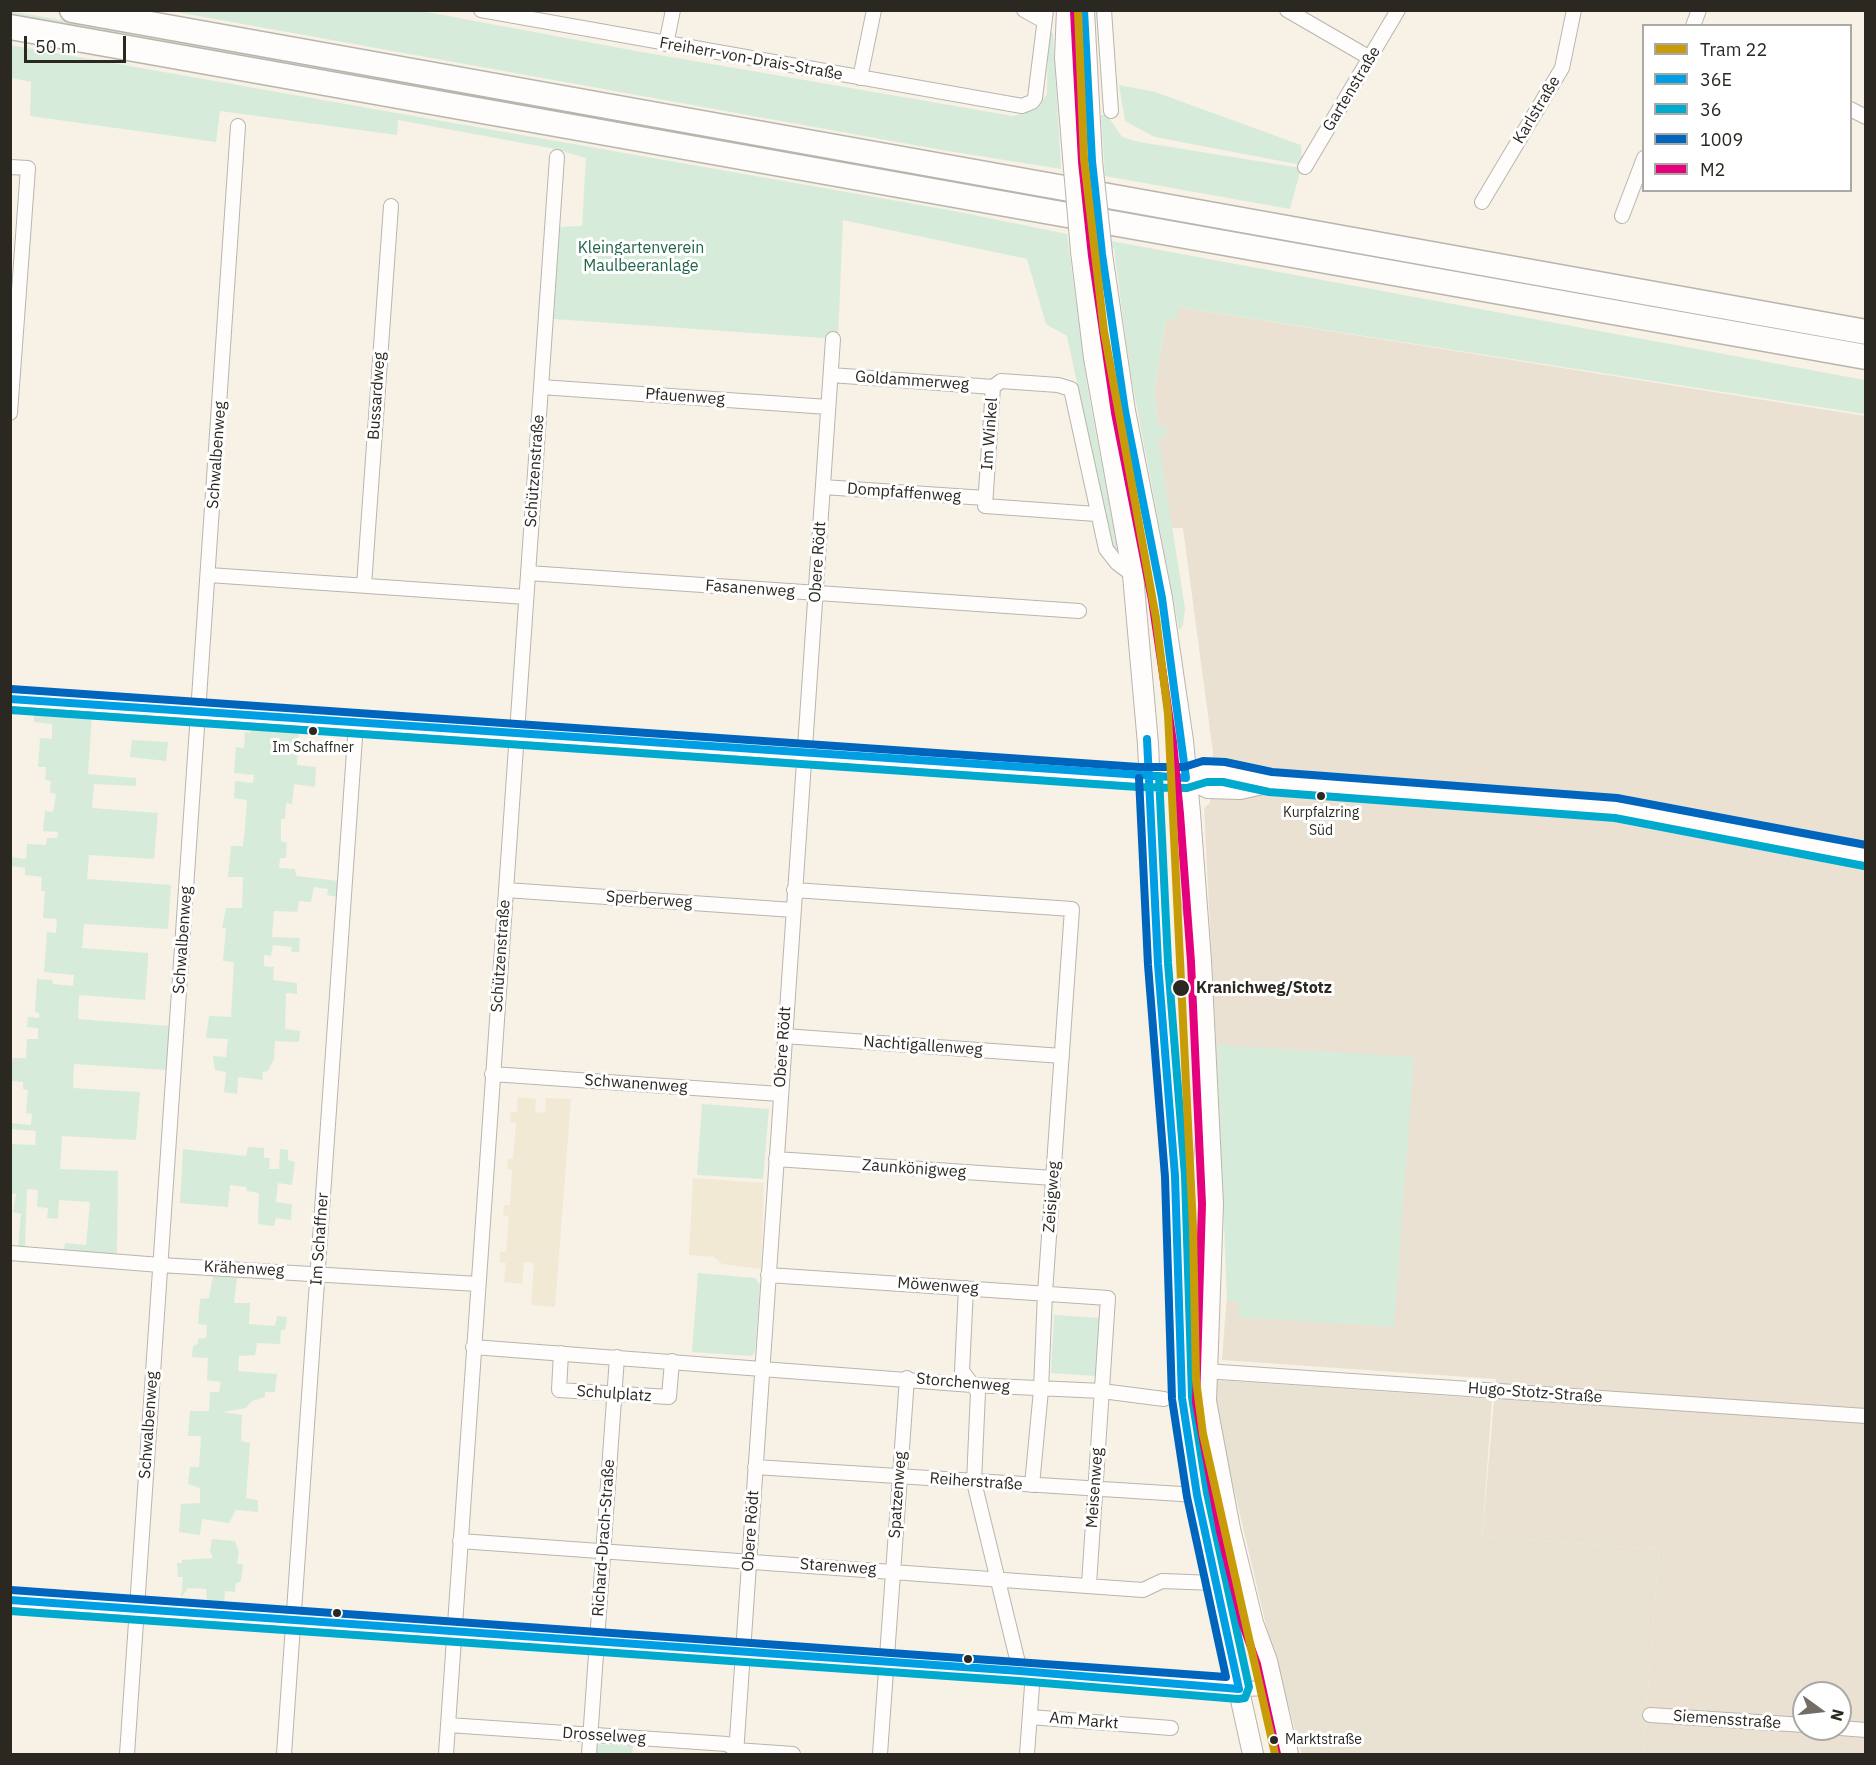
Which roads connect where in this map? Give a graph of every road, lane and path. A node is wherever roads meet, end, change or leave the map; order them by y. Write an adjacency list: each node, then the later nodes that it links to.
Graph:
1 (72, 10): 30 (highway)
2 (481, 10): 12 (street, Freiherr-von-Drais-Straße)
3 (673, 10): 15 (street)
4 (874, 10): 17 (street)
5 (1024, 10): 13 (street)
6 (1067, 10): 43 (main road, bridge)
7 (1084, 10): 54 (main road, bridge)
8 (1104, 10): 19 (street)
9 (1287, 10): 16 (street)
10 (1398, 10): 16 (street, Gartenstraße)
11 (1574, 10): 26 (street, Karlstraße)
12 (508, 13): 15 (street, Freiherr-von-Drais-Straße)
13 (1045, 16): 17 (street, Freiherr-von-Drais-Straße)
14 (10, 27): 32 (highway)
15 (666, 44): 17 (street, Freiherr-von-Drais-Straße)
16 (1370, 58): 25 (street, Gartenstraße)
17 (860, 78)
18 (1852, 110): 20 (street)
19 (1111, 111)
20 (1866, 117)
21 (238, 126): 42 (street, Schwalbenweg)
22 (557, 157): 34 (street, Schützenstraße)
23 (1642, 163): 28 (street)
24 (10, 167): 29 (street)
25 (1305, 167)
26 (1482, 202)
27 (391, 206): 44 (street, Bussardweg)
28 (1622, 216)
29 (13, 330): 37 (street)
30 (1866, 332)
31 (833, 339): 33 (street, Obere Rödt)
32 (1866, 357)
33 (831, 375): 35 (street, Goldammerweg); 36 (street, Obere Rödt)
34 (541, 387): 36 (street, Pfauenweg); 41 (street, Schützenstraße)
35 (993, 387): 39 (street, Im Winkel); 40 (street, Im Winkel)
36 (828, 407): 38 (street, Obere Rödt)
37 (10, 413)
38 (823, 487): 39 (street, Dompfaffenweg); 45 (street, Obere Rödt)
39 (990, 503): 40 (street)
40 (1096, 514): 43 (street, Im Winkel)
41 (528, 573): 45 (street, Fasanenweg); 46 (street, Schützenstraße)
42 (209, 575): 44 (street); 49 (street, Schwalbenweg)
43 (1133, 575): 53 (main road)
44 (364, 585): 46 (street)
45 (815, 593): 47 (street, Fasanenweg); 52 (street, Obere Rödt)
46 (526, 597): 51 (street, Schützenstraße)
47 (1079, 611)
48 (10, 699): 49 (street)
49 (199, 712): 50 (street); 66 (street, Schwalbenweg)
50 (356, 723): 51 (street); 67 (street, Im Schaffner)
51 (516, 734): 52 (street); 56 (street, Schützenstraße)
52 (804, 754): 53 (street); 57 (street, Obere Rödt)
53 (1149, 777): 54 (main road); 91 (main road)
54 (1186, 778): 55 (main road); 78 (main road)
55 (1866, 856)
56 (506, 890): 58 (street, Sperberweg); 61 (street, Schützenstraße)
57 (795, 890): 58 (street, Obere Rödt); 60 (street, Zeisigweg)
58 (793, 910): 59 (street, Obere Rödt)
59 (784, 1036): 60 (street, Nachtigallenweg); 62 (street, Obere Rödt)
60 (1062, 1056): 64 (street, Zeisigweg)
61 (492, 1074): 62 (street, Schwanenweg); 69 (street, Schützenstraße)
62 (780, 1094): 63 (street, Obere Rödt)
63 (776, 1159): 64 (street, Zaunkönigweg); 68 (street, Obere Rödt)
64 (1053, 1178): 71 (street, Zeisigweg)
65 (10, 1253): 66 (street, Krähenweg)
66 (160, 1265): 67 (street, Krähenweg); 100 (street, Schwalbenweg)
67 (317, 1273): 69 (street, Krähenweg); 101 (street, Im Schaffner)
68 (768, 1275): 70 (street, Möwenweg); 77 (street, Obere Rödt)
69 (478, 1284): 73 (street, Schützenstraße)
70 (966, 1288): 71 (street, Möwenweg); 80 (street, Am Markt)
71 (1045, 1293): 72 (street, Möwenweg); 81 (street, Zeisigweg)
72 (1108, 1298): 82 (street, Meisenweg)
73 (473, 1347): 74 (street); 92 (street, Schützenstraße)
74 (561, 1353): 75 (street); 83 (street, Schulplatz)
75 (617, 1357): 76 (street); 83 (street, Richard-Drach-Straße)
76 (672, 1361): 77 (street); 83 (street, Schulplatz)
77 (762, 1367): 79 (street, Storchenweg); 86 (street, Obere Rödt)
78 (1205, 1371): 85 (street, Hugo-Stotz-Straße); 107 (main road)
79 (907, 1378): 80 (street, Storchenweg); 87 (street, Spatzenweg)
80 (972, 1385): 81 (street, Storchenweg); 88 (street, Am Markt)
81 (1041, 1390): 82 (street, Storchenweg); 89 (street, Zeisigweg)
82 (1102, 1392): 84 (street, Storchenweg); 90 (street, Meisenweg)
83 (614, 1394): 93 (street, Richard-Drach-Straße)
84 (1164, 1399)
85 (1866, 1416)
86 (755, 1467): 87 (street, Reiherstraße); 94 (street, Obere Rödt)
87 (900, 1476): 88 (street, Reiherstraße); 95 (street, Spatzenweg)
88 (974, 1482): 89 (street, Reiherstraße); 96 (street, Am Markt)
89 (1032, 1485): 90 (street, Reiherstraße)
90 (1095, 1490): 91 (street, Reiherstraße); 98 (street, Meisenweg)
91 (1197, 1495): 97 (main road)
92 (460, 1541): 93 (street, Starenweg); 102 (street, Schützenstraße)
93 (604, 1552): 94 (street, Starenweg); 103 (street, Richard-Drach-Straße)
94 (749, 1561): 95 (street, Starenweg); 104 (street, Obere Rödt)
95 (893, 1571): 96 (street, Starenweg); 105 (street, Spatzenweg)
96 (999, 1578): 98 (street, Starenweg); 106 (street, Am Markt)
97 (1215, 1583): 98 (street, Starenweg); 108 (main road)
98 (1089, 1584)
99 (10, 1600): 100 (street)
100 (136, 1609): 101 (street); 116 (street, Schwalbenweg)
101 (293, 1620): 102 (street); 117 (street, Im Schaffner)
102 (454, 1631): 103 (street); 112 (street, Schützenstraße)
103 (598, 1641): 104 (street); 114 (street, Richard-Drach-Straße)
104 (743, 1653): 105 (street); 115 (street, Obere Rödt)
105 (888, 1663): 106 (street); 121 (street, Spatzenweg)
106 (1027, 1671): 108 (street); 110 (street, Am Markt)
107 (1273, 1688): 108 (street); 124 (main road)
108 (1239, 1689): 123 (main road)
109 (1650, 1715): 111 (street, Siemensstraße)
110 (1030, 1717): 113 (street, Am Markt); 122 (street)
111 (1792, 1724)
112 (448, 1725): 114 (street, Drosselweg); 118 (street, Schützenstraße)
113 (1171, 1728)
114 (591, 1735): 115 (street, Drosselweg); 119 (street, Richard-Drach-Straße)
115 (736, 1752): 120 (street, Drosselweg)
116 (127, 1755)
117 (284, 1755)
118 (446, 1755)
119 (589, 1755)
120 (793, 1755)
121 (880, 1755)
122 (1027, 1755)
123 (1253, 1755)
124 (1288, 1755)

